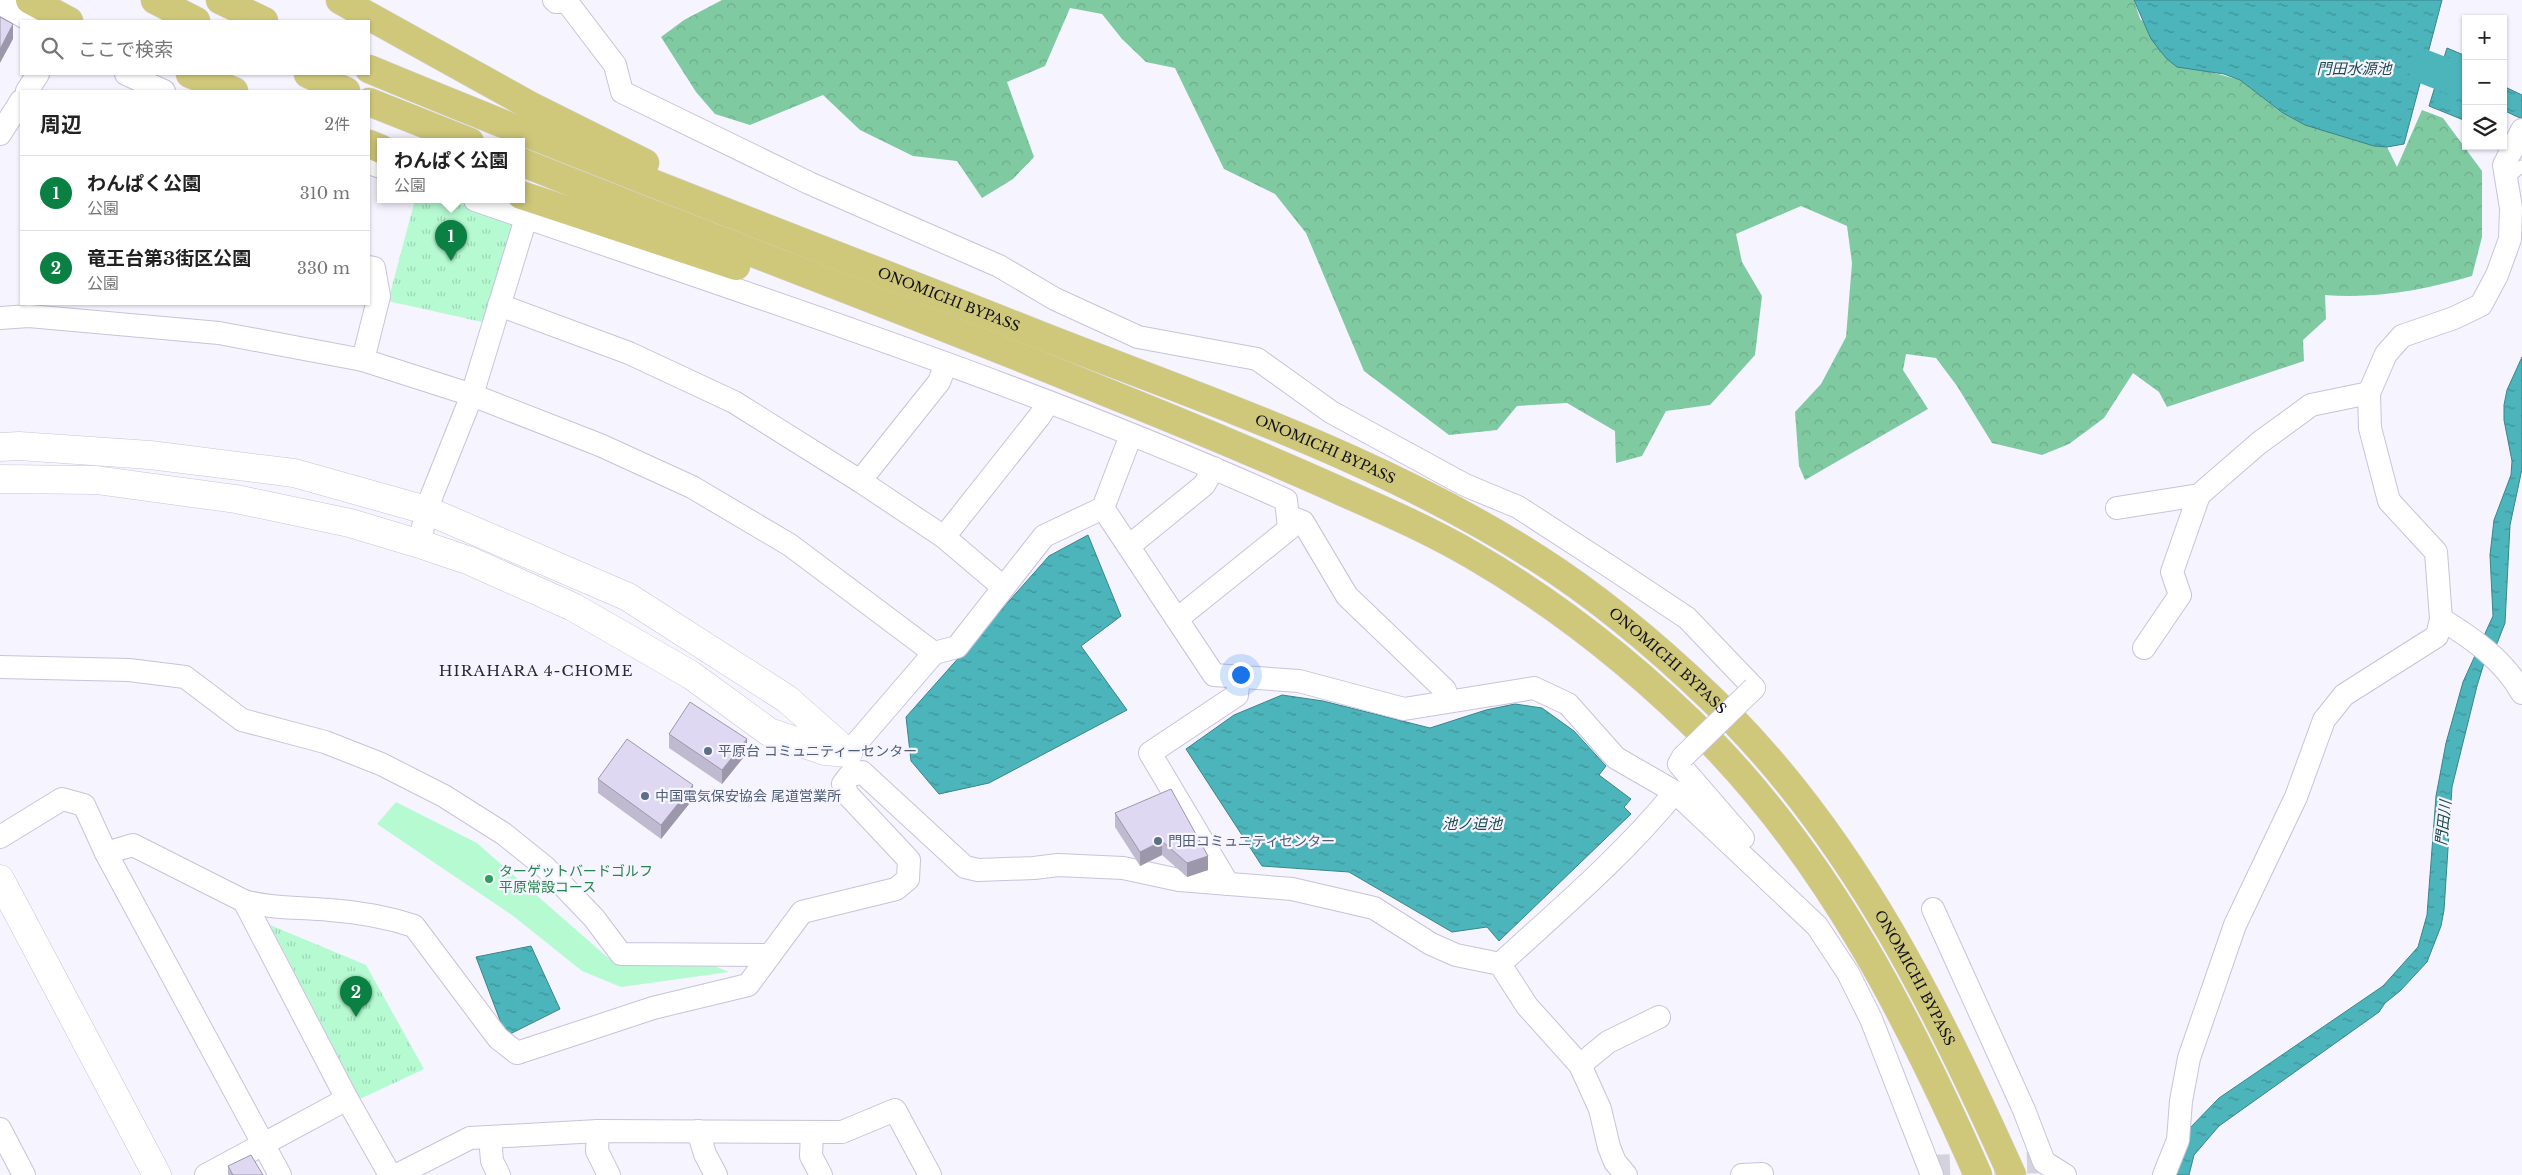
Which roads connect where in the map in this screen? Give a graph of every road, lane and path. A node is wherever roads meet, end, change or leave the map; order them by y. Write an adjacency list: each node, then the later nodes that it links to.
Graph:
1 (30, 0): 8 (highway)
2 (155, 0): 9 (highway)
3 (220, 0): 10 (highway)
4 (340, 0): 29 (highway)
5 (554, 0): 70 (street, bridge)
6 (0, 3): 7 (street)
7 (29, 20)
8 (67, 20)
9 (194, 20)
10 (262, 20)
11 (370, 69): 29 (highway, ONOMICHI BYPASS)
12 (37, 75): 16 (street)
13 (128, 75): 17 (street)
14 (193, 75): 18 (highway)
15 (310, 75): 19 (highway)
16 (28, 90)
17 (153, 90)
18 (231, 90)
19 (344, 90)
20 (370, 102): 24 (highway)
21 (20, 103): 23 (street)
22 (2521, 131): 26 (street)
23 (0, 134)
24 (460, 138)
25 (525, 164): 34 (highway, ONOMICHI BYPASS)
26 (2514, 173): 37 (street)
27 (500, 203): 28 (street)
28 (524, 206): 31 (street); 34 (highway); 36 (street)
29 (802, 242): 98 (highway, ONOMICHI BYPASS)
30 (370, 267): 35 (street)
31 (499, 305): 38 (street); 44 (street)
32 (30, 310): 33 (street); 35 (street)
33 (0, 318)
34 (1014, 354): 97 (highway, ONOMICHI BYPASS)
35 (363, 360): 38 (street)
36 (946, 364): 39 (street); 44 (street)
37 (2369, 393): 45 (street); 55 (street)
38 (472, 395): 48 (street); 57 (street)
39 (1048, 403): 40 (street); 50 (street)
40 (1131, 436): 42 (street); 46 (street)
41 (0, 448): 48 (street)
42 (1214, 468): 49 (street); 52 (street)
43 (0, 479): 51 (street)
44 (860, 481): 50 (street)
45 (2199, 495): 47 (street); 56 (street)
46 (1103, 508): 52 (street); 53 (street)
47 (2117, 508)
48 (426, 510): 51 (street); 61 (street)
49 (1288, 516): 54 (street); 62 (street)
50 (944, 537): 53 (street)
51 (420, 544): 63 (street)
52 (1129, 546): 54 (street)
53 (1004, 587): 57 (street)
54 (1177, 619): 59 (street)
55 (2449, 624): 60 (street); 100 (street)
56 (2144, 648)
57 (934, 653): 64 (street)
58 (0, 667): 73 (street)
59 (1239, 677): 62 (street); 69 (street)
60 (2519, 686)
61 (787, 699): 63 (street); 64 (street)
62 (1447, 701): 65 (street)
63 (768, 732): 64 (street)
64 (848, 753)
65 (1675, 792): 70 (street); 74 (street)
66 (0, 837): 67 (street)
67 (106, 852): 71 (street); 83 (street)
68 (0, 880): 85 (street)
69 (1228, 884): 73 (street); 74 (street)
70 (1777, 886): 96 (street)
71 (244, 901): 73 (street); 77 (street)
72 (1933, 909): 99 (street)
73 (770, 955)
74 (1500, 964): 76 (street)
75 (1659, 1017): 76 (street)
76 (1580, 1065): 95 (street)
77 (347, 1100): 83 (street); 88 (street)
78 (0, 1129): 84 (street)
79 (598, 1131): 80 (street); 82 (street); 91 (street)
80 (698, 1131): 81 (street); 92 (street)
81 (812, 1132): 93 (street); 94 (street)
82 (490, 1137): 89 (street); 90 (street)
83 (264, 1144): 86 (street); 87 (street)
84 (24, 1175)
85 (157, 1175)
86 (206, 1175)
87 (280, 1175)
88 (390, 1175)
89 (397, 1175)
90 (499, 1175)
91 (609, 1175)
92 (716, 1175)
93 (821, 1175)
94 (930, 1175)
95 (1626, 1175)
96 (1932, 1175)
97 (1978, 1175)
98 (2012, 1175)
99 (2065, 1175)
100 (2164, 1175)

